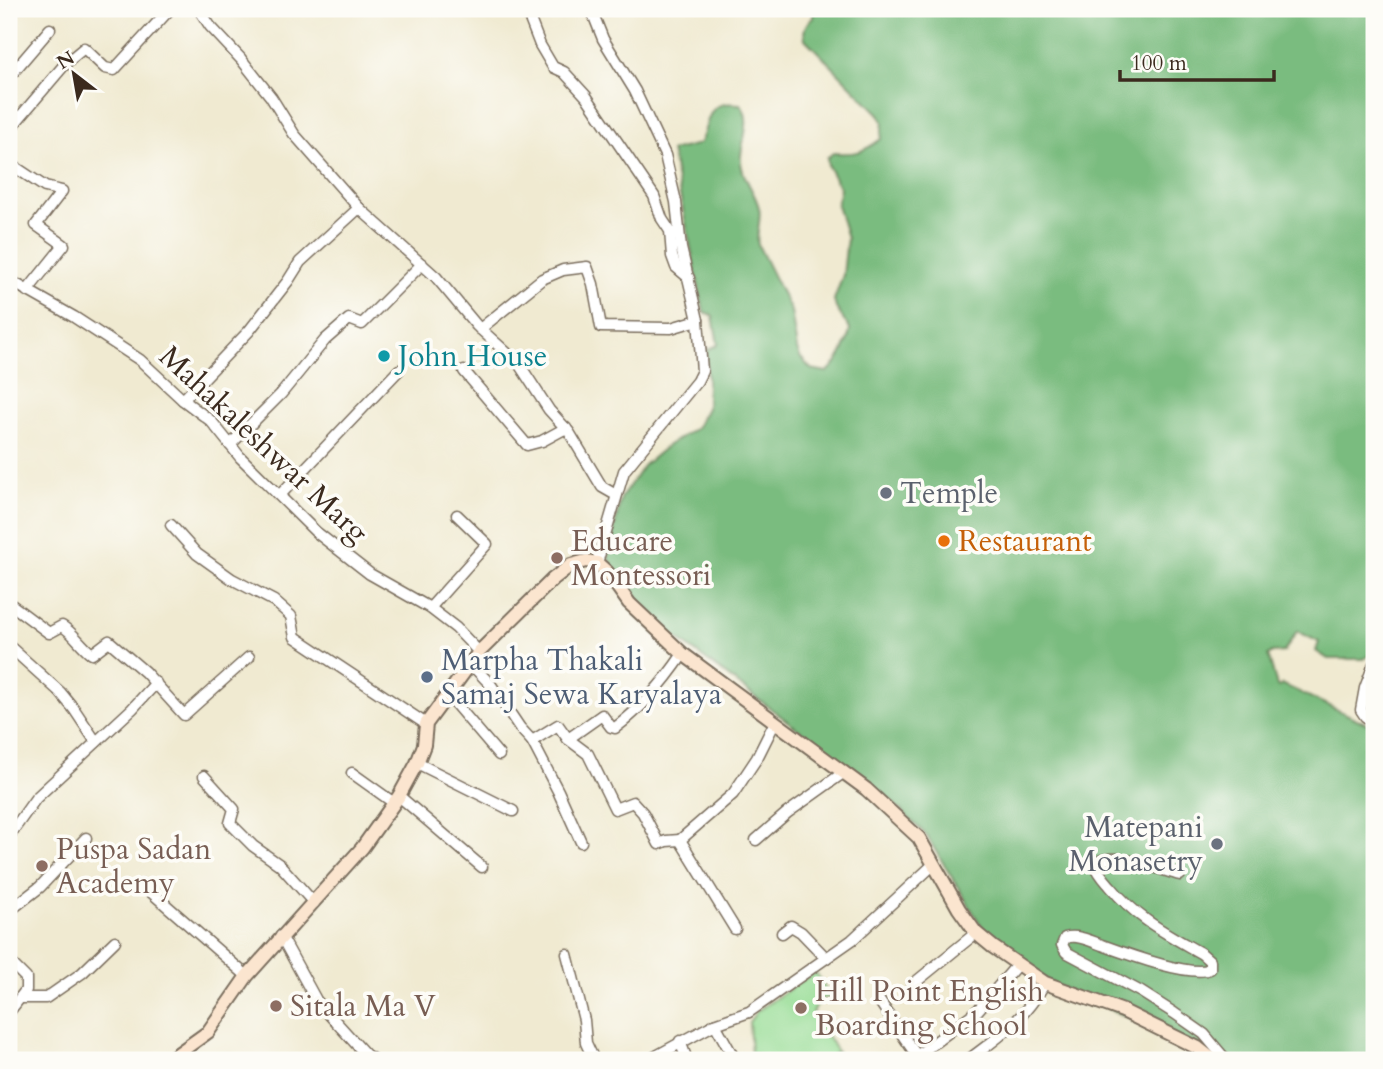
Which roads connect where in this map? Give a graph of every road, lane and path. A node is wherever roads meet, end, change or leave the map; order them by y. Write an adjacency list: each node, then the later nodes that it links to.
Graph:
1 (170, 9): 7 (street)
2 (199, 9): 9 (street)
3 (526, 9): 11 (street)
4 (591, 9): 11 (street)
5 (50, 29): 6 (street)
6 (9, 77)
7 (9, 130)
8 (9, 163): 13 (street)
9 (359, 208): 10 (street); 18 (street)
10 (422, 264): 15 (street); 20 (street)
11 (690, 278): 14 (street)
12 (9, 280): 13 (street, Mahakaleshwar Marg)
13 (27, 291): 18 (street, Mahakaleshwar Marg)
14 (698, 320): 15 (street); 22 (street)
15 (480, 329): 19 (street)
16 (399, 370): 21 (street)
17 (464, 371): 19 (street)
18 (183, 400): 20 (street, Mahakaleshwar Marg)
19 (566, 428): 22 (street)
20 (230, 445): 21 (street, Mahakaleshwar Marg)
21 (280, 495): 27 (street, Mahakaleshwar Marg)
22 (616, 495): 25 (street)
23 (457, 515): 27 (street)
24 (171, 525): 38 (street)
25 (597, 562): 29 (main road); 30 (main road)
26 (9, 603): 34 (street)
27 (430, 608): 29 (street, Mahakaleshwar Marg)
28 (9, 646): 41 (street)
29 (479, 652): 32 (main road)
30 (683, 654): 36 (main road); 39 (street)
31 (249, 657): 34 (street)
32 (470, 663): 35 (main road); 40 (street)
33 (1374, 664): 37 (street)
34 (156, 683): 41 (street)
35 (447, 694): 38 (main road); 42 (street)
36 (775, 722): 45 (main road); 51 (street)
37 (1374, 723)
38 (426, 724): 43 (main road)
39 (568, 739): 40 (street); 51 (street)
40 (532, 741): 53 (street)
41 (96, 742): 49 (street)
42 (499, 755)
43 (417, 762): 47 (main road); 48 (street)
44 (352, 773): 47 (street)
45 (843, 773): 52 (street); 54 (main road)
46 (204, 776): 58 (street)
47 (396, 799): 55 (street); 58 (main road)
48 (513, 811)
49 (9, 836)
50 (86, 838): 59 (street)
51 (680, 840): 60 (street)
52 (756, 840)
53 (581, 842)
54 (934, 864): 62 (main road); 66 (street)
55 (482, 867)
56 (1180, 875): 85 (street)
57 (143, 885): 69 (street)
58 (314, 903): 63 (main road)
59 (9, 911)
60 (735, 929)
61 (782, 933): 66 (street)
62 (976, 933): 68 (main road); 71 (street)
63 (281, 936): 69 (main road); 78 (street)
64 (115, 942): 72 (street)
65 (567, 954): 79 (street)
66 (825, 958): 75 (street)
67 (9, 961): 72 (street)
68 (1017, 965): 70 (main road); 73 (street)
69 (247, 976): 77 (main road)
70 (1045, 984): 83 (street); 84 (main road)
71 (912, 985)
72 (20, 998): 74 (street)
73 (878, 999)
74 (9, 1012)
75 (715, 1024): 76 (street); 82 (street)
76 (680, 1041): 80 (street); 81 (street)
77 (169, 1060)
78 (374, 1060)
79 (594, 1060)
80 (649, 1060)
81 (687, 1060)
82 (735, 1060)
83 (968, 1060)
84 (1213, 1060)
85 (1226, 1060)

